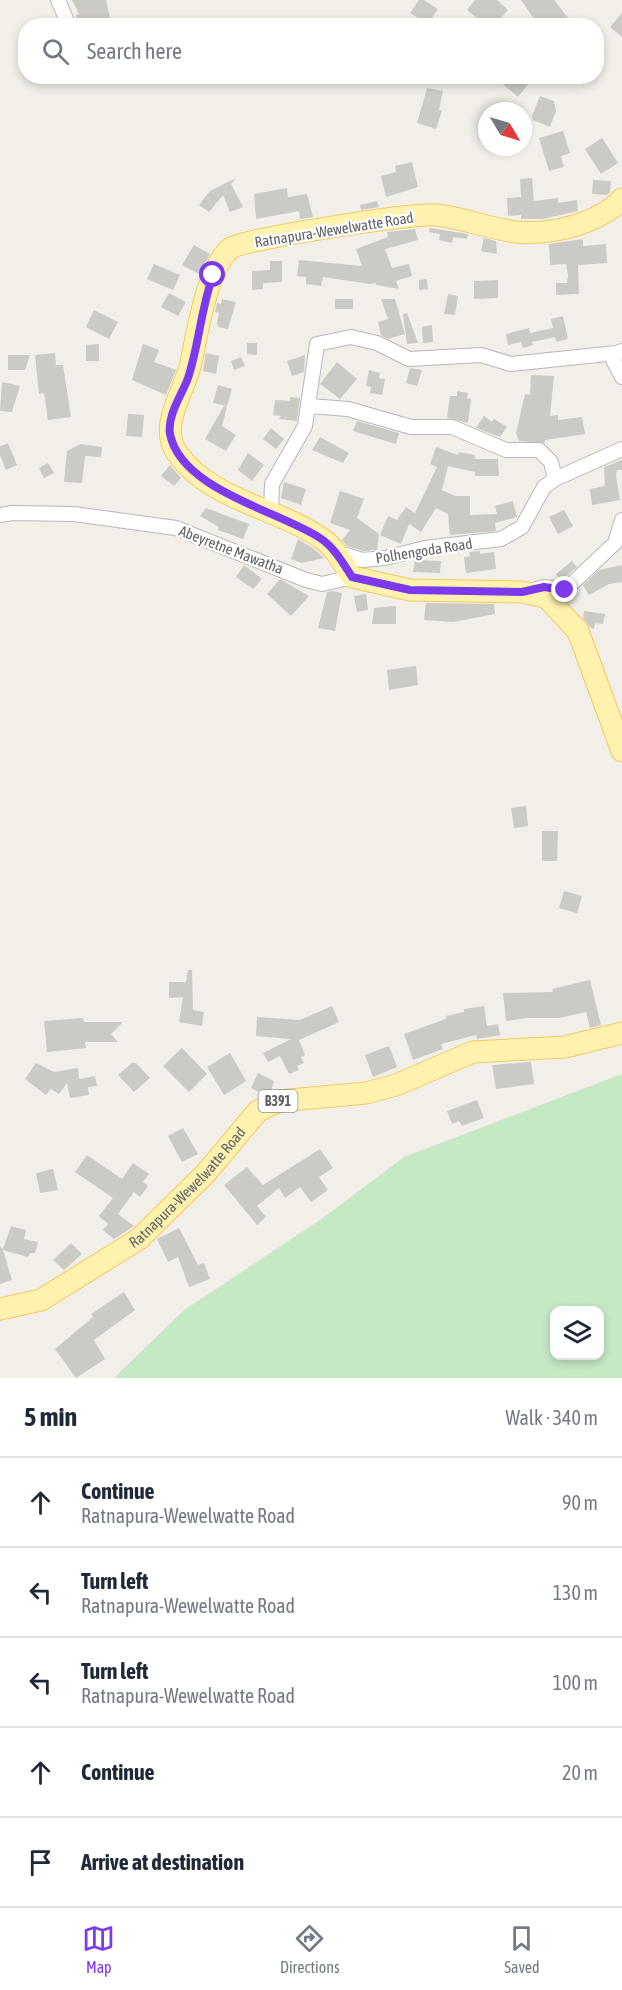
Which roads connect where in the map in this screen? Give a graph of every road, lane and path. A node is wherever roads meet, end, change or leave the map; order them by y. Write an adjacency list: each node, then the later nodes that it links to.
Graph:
1 (58, 0): 2 (street)
2 (66, 18)
3 (622, 199): 9 (main road, Ratnapura-Wewelwatte Road)
4 (619, 352): 5 (street); 6 (street)
5 (622, 377)
6 (310, 406): 8 (street); 9 (street)
7 (622, 449): 8 (street, Polhengoda Road)
8 (555, 478): 12 (street, Polhengoda Road)
9 (271, 514): 12 (main road, Ratnapura-Wewelwatte Road)
10 (0, 515): 13 (street, Abeyretne Mawatha)
11 (622, 520): 14 (street)
12 (335, 551): 13 (main road, Ratnapura-Wewelwatte Road)
13 (352, 577): 14 (main road)
14 (522, 592): 15 (main road)
15 (622, 751)
16 (622, 1033): 17 (main road, Ratnapura-Wewelwatte Road / B391)
17 (0, 1309)

